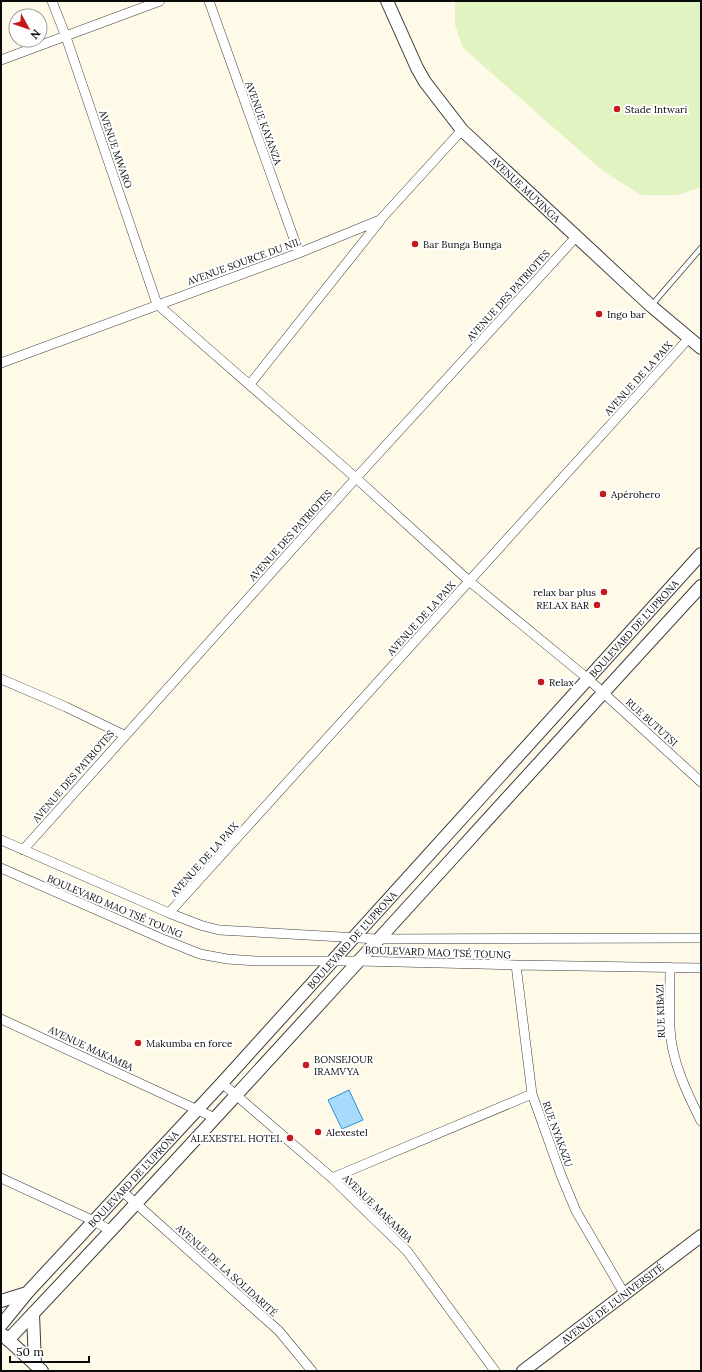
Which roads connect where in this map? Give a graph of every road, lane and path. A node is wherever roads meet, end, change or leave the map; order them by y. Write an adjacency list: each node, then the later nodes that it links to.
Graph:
1 (52, 1): 5 (street, AVENUE MWARO)
2 (160, 1): 5 (street)
3 (209, 1): 11 (street, AVENUE KAYANZA)
4 (386, 1): 7 (street, AVENUE MUYINGA)
5 (66, 37): 6 (street); 12 (street, AVENUE MWARO)
6 (1, 60)
7 (462, 130): 8 (street, AVENUE SOURCE DU NIL); 9 (street, AVENUE MUYINGA)
8 (380, 220): 11 (street, AVENUE SOURCE DU NIL); 17 (street)
9 (576, 237): 13 (street, AVENUE MUYINGA); 18 (street, AVENUE DES PATRIOTES)
10 (701, 248): 13 (lane)
11 (299, 253): 12 (street, AVENUE SOURCE DU NIL)
12 (157, 304): 16 (street, AVENUE SOURCE DU NIL); 17 (street, RUE BUTUTSI)
13 (651, 306): 14 (street, AVENUE MUYINGA)
14 (689, 338): 15 (street, AVENUE MUYINGA); 20 (street, AVENUE DE LA PAIX)
15 (701, 348)
16 (1, 363)
17 (250, 384): 18 (street, RUE BUTUTSI)
18 (356, 478): 20 (street, RUE BUTUTSI); 25 (street, AVENUE DES PATRIOTES)
19 (701, 554): 22 (street, BOULEVARD DE L'UPRONA)
20 (469, 581): 22 (street, RUE BUTUTSI); 30 (street, AVENUE DE LA PAIX)
21 (701, 586): 24 (street, BOULEVARD DE L'UPRONA)
22 (587, 678): 24 (street, RUE BUTUTSI); 31 (street, BOULEVARD DE L'UPRONA)
23 (1, 679): 25 (street)
24 (603, 692): 26 (street, RUE BUTUTSI); 33 (street, BOULEVARD DE L'UPRONA)
25 (124, 735): 28 (street, AVENUE DES PATRIOTES)
26 (701, 782)
27 (1, 840): 28 (street, BOULEVARD MAO TSÉ TOUNG)
28 (23, 850): 30 (street, BOULEVARD MAO TSÉ TOUNG)
29 (1, 868): 34 (street, BOULEVARD MAO TSÉ TOUNG)
30 (169, 913): 31 (street, BOULEVARD MAO TSÉ TOUNG)
31 (351, 938): 33 (street, BOULEVARD MAO TSÉ TOUNG); 34 (street, BOULEVARD DE L'UPRONA)
32 (701, 938): 33 (street, BOULEVARD MAO TSÉ TOUNG)
33 (377, 939): 35 (street, BOULEVARD DE L'UPRONA)
34 (331, 961): 35 (street, BOULEVARD MAO TSÉ TOUNG); 40 (street, BOULEVARD DE L'UPRONA)
35 (358, 961): 36 (street, BOULEVARD MAO TSÉ TOUNG); 42 (street, BOULEVARD DE L'UPRONA)
36 (516, 965): 37 (street, BOULEVARD MAO TSÉ TOUNG); 41 (street, RUE NYAKAZU)
37 (670, 967): 38 (street, BOULEVARD MAO TSÉ TOUNG); 45 (street, RUE KIBAZI)
38 (701, 968)
39 (1, 1019): 43 (street, AVENUE MAKAMBA)
40 (222, 1083): 42 (street, AVENUE MAKAMBA); 43 (street, BOULEVARD DE L'UPRONA)
41 (532, 1094): 47 (street); 54 (street, RUE NYAKAZU)
42 (236, 1096): 44 (street, BOULEVARD DE L'UPRONA); 47 (street, AVENUE MAKAMBA)
43 (197, 1109): 44 (street, AVENUE MAKAMBA); 48 (street, BOULEVARD DE L'UPRONA)
44 (215, 1118): 49 (street, BOULEVARD DE L'UPRONA)
45 (701, 1121)
46 (1, 1178): 50 (street)
47 (332, 1178): 61 (street, AVENUE MAKAMBA)
48 (122, 1191): 49 (street, AVENUE DE LA SOLIDARITÉ); 50 (street, BOULEVARD DE L'UPRONA)
49 (137, 1203): 51 (street, BOULEVARD DE L'UPRONA); 60 (street, AVENUE DE LA SOLIDARITÉ)
50 (94, 1221): 51 (street); 53 (street, BOULEVARD DE L'UPRONA)
51 (112, 1231): 56 (street, BOULEVARD DE L'UPRONA)
52 (701, 1236): 54 (street, AVENUE DE L'UNIVERSITÉ)
53 (27, 1294): 55 (street); 57 (street, BOULEVARD DE L'UPRONA)
54 (625, 1295): 62 (street, AVENUE DE L'UNIVERSITÉ)
55 (1, 1301)
56 (33, 1314): 58 (street, BOULEVARD DE L'UPRONA); 59 (street)
57 (1, 1325)
58 (5, 1336): 59 (street)
59 (36, 1367)
60 (312, 1371)
61 (495, 1371)
62 (523, 1371)

